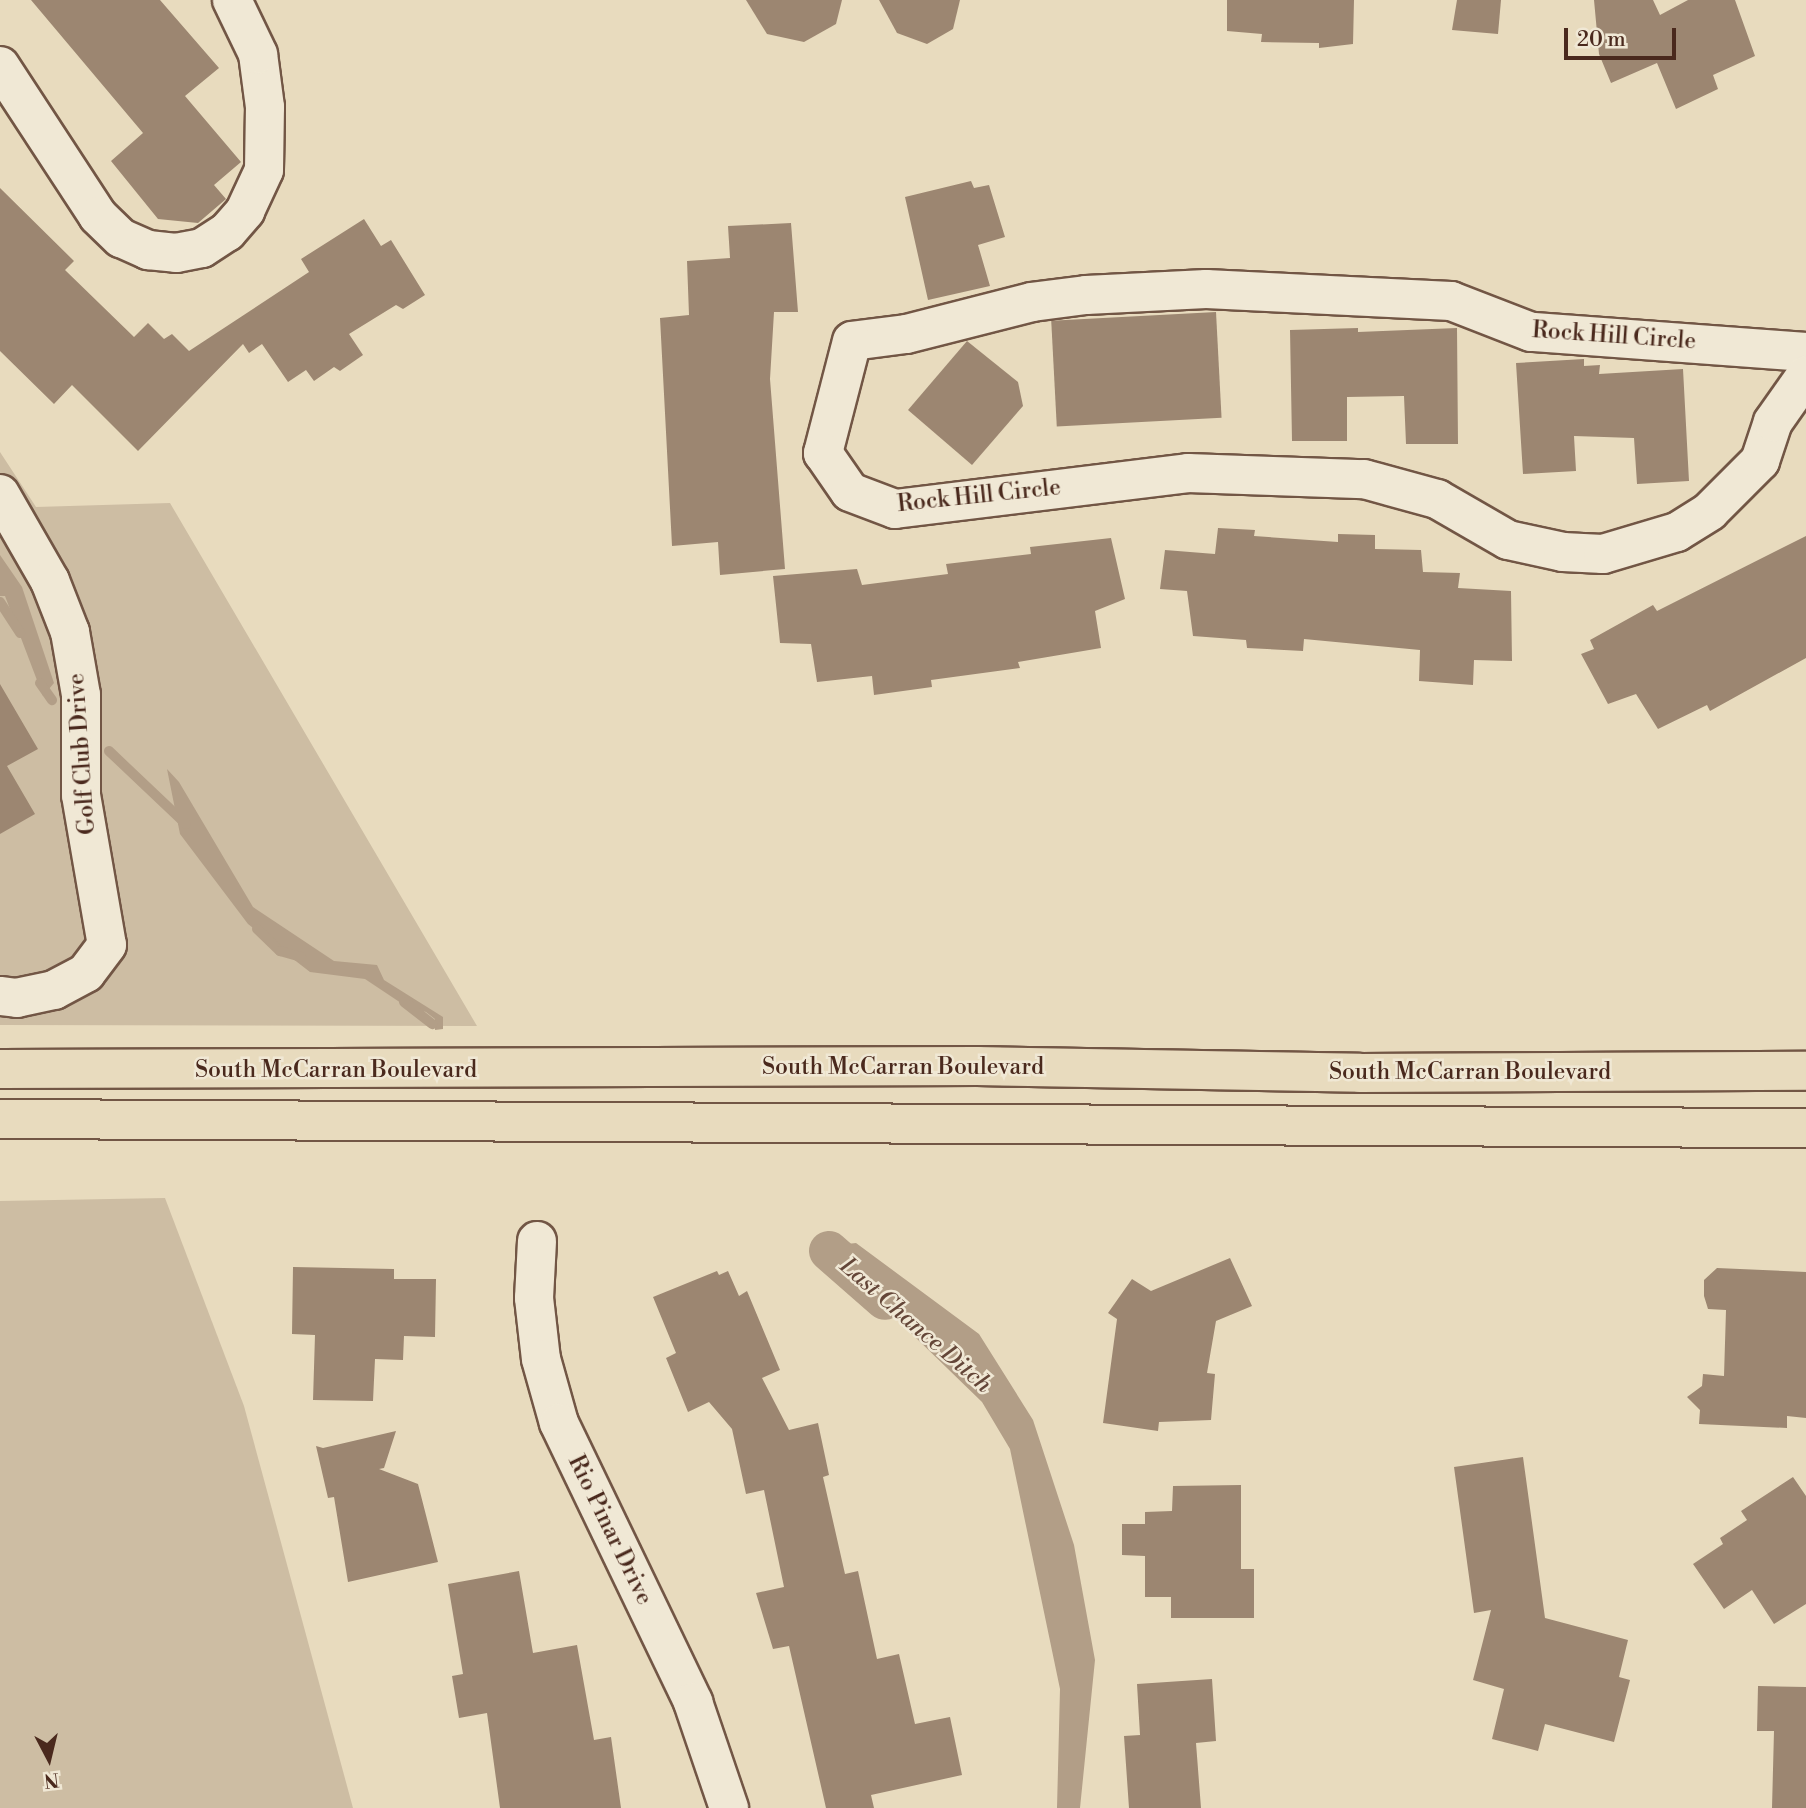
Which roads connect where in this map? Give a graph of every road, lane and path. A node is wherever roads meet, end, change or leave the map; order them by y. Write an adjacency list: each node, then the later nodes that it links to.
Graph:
1 (232, 0): 2 (street)
2 (0, 66)
3 (1806, 352): 4 (street, Rock Hill Circle)
4 (1806, 374)
5 (0, 494): 6 (street, Golf Club Drive)
6 (0, 996)
7 (0, 1069): 8 (main road, South McCarran Boulevard)
8 (1806, 1071)
9 (0, 1119): 10 (main road)
10 (1806, 1128)
11 (537, 1241): 12 (street, Rio Pinar Drive)
12 (729, 1808)

